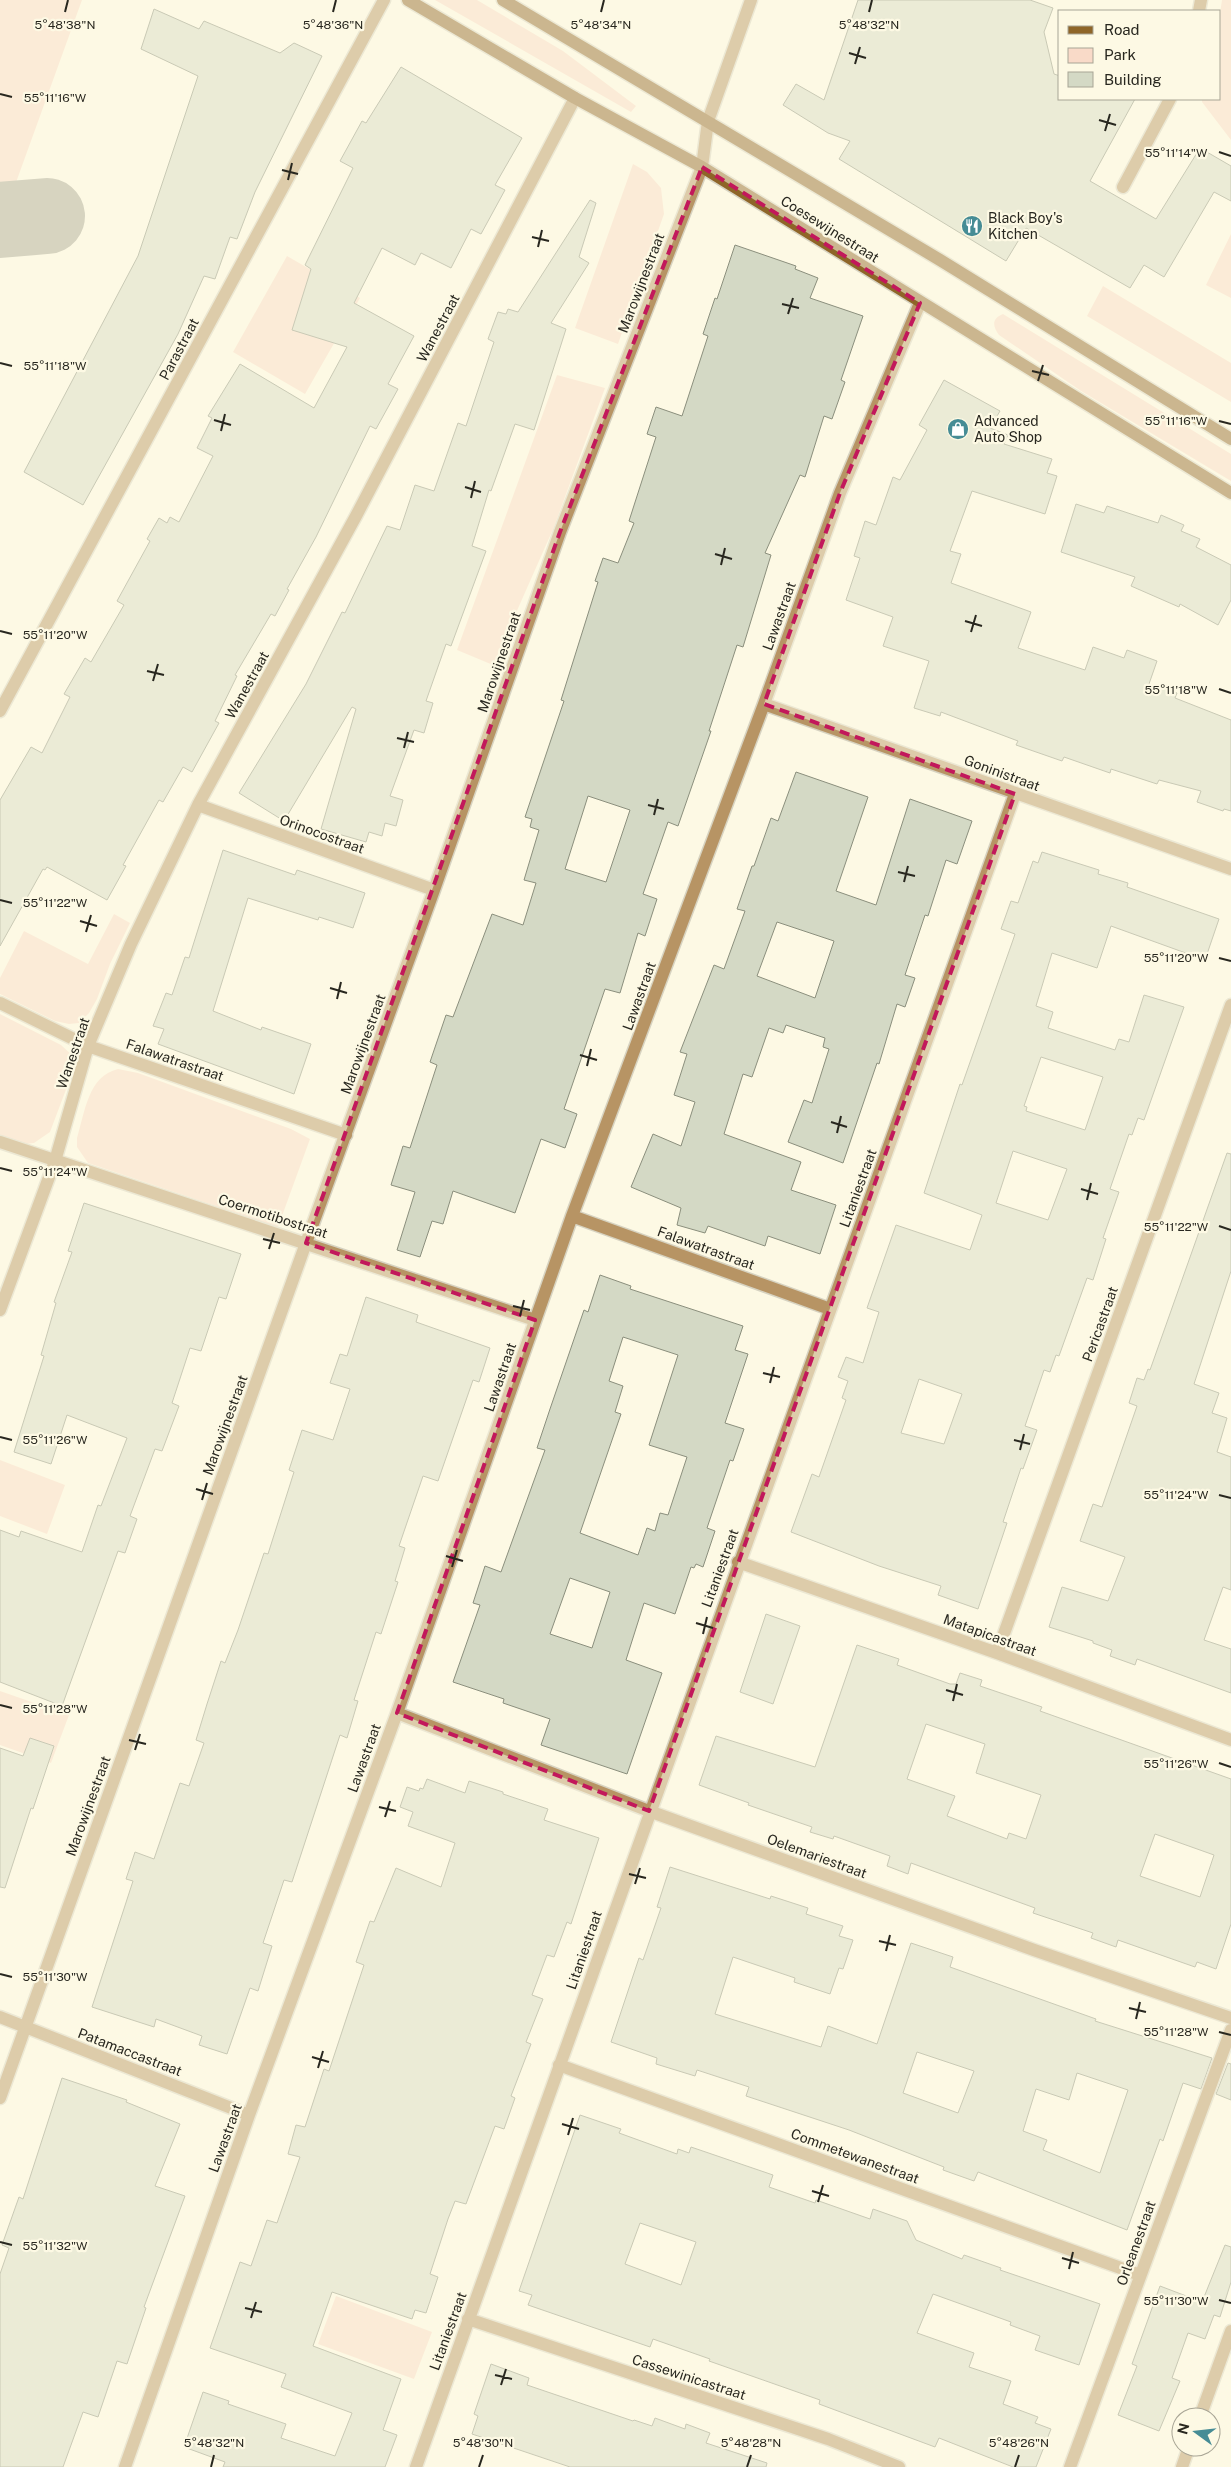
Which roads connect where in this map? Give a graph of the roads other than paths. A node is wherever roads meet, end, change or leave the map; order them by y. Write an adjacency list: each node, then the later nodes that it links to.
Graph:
1 (384, 0): 14 (street, Parastraat)
2 (408, 0): 5 (main road, Coesewijnestraat)
3 (503, 0): 7 (main road, Coesewijnestraat)
4 (751, 0): 7 (street, Marowijnestraat)
5 (575, 98): 8 (main road, Coesewijnestraat); 16 (street, Wanestraat)
6 (1169, 100): 9 (street)
7 (708, 121): 8 (street, Marowijnestraat); 11 (main road, Coesewijnestraat)
8 (702, 167): 10 (main road, Coesewijnestraat); 18 (street, Marowijnestraat)
9 (1123, 187)
10 (920, 303): 12 (main road, Coesewijnestraat); 13 (street, Lawastraat)
11 (1231, 439)
12 (1231, 493)
13 (764, 704): 15 (street, Goninistraat); 25 (street, Lawastraat)
14 (0, 711)
15 (1015, 794): 17 (street, Goninistraat); 27 (street, Litaniestraat)
16 (198, 805): 18 (street, Orinocostraat); 21 (street, Wanestraat)
17 (1231, 869)
18 (434, 890): 22 (street, Marowijnestraat)
19 (0, 1003): 21 (street, Falawatrastraat)
20 (1231, 1005): 31 (street, Pericastraat)
21 (88, 1046): 22 (street, Falawatrastraat); 24 (street, Wanestraat)
22 (346, 1135): 26 (street, Marowijnestraat)
23 (0, 1142): 24 (street, Coermotibostraat)
24 (55, 1161): 26 (street, Coermotibostraat); 28 (street, Wanestraat)
25 (572, 1216): 27 (street, Falawatrastraat); 29 (street, Lawastraat)
26 (306, 1243): 29 (street, Coermotibostraat); 37 (street, Marowijnestraat)
27 (830, 1308): 30 (street, Litaniestraat)
28 (0, 1310)
29 (535, 1320): 32 (street, Lawastraat)
30 (738, 1562): 31 (street, Matapicastraat); 34 (street, Litaniestraat)
31 (997, 1653): 33 (street, Matapicastraat)
32 (397, 1713): 34 (street, Oelemariestraat); 41 (street, Lawastraat)
33 (1231, 1740)
34 (649, 1811): 36 (street, Oelemariestraat); 39 (street, Litaniestraat)
35 (0, 2017): 37 (street, Patamaccastraat)
36 (1231, 2018)
37 (25, 2027): 40 (street, Marowijnestraat); 41 (street, Patamaccastraat)
38 (1231, 2030): 42 (street, Orleanestraat)
39 (559, 2065): 42 (street, Commetewanestraat); 43 (street, Litaniestraat)
40 (0, 2098)
41 (249, 2114): 46 (street, Lawastraat)
42 (1140, 2276): 49 (street, Orleanestraat)
43 (468, 2319): 47 (street, Litaniestraat); 48 (street, Cassewinicastraat)
44 (1230, 2334): 45 (street)
45 (1204, 2407)
46 (125, 2467)
47 (416, 2467)
48 (899, 2467)
49 (1070, 2467)

